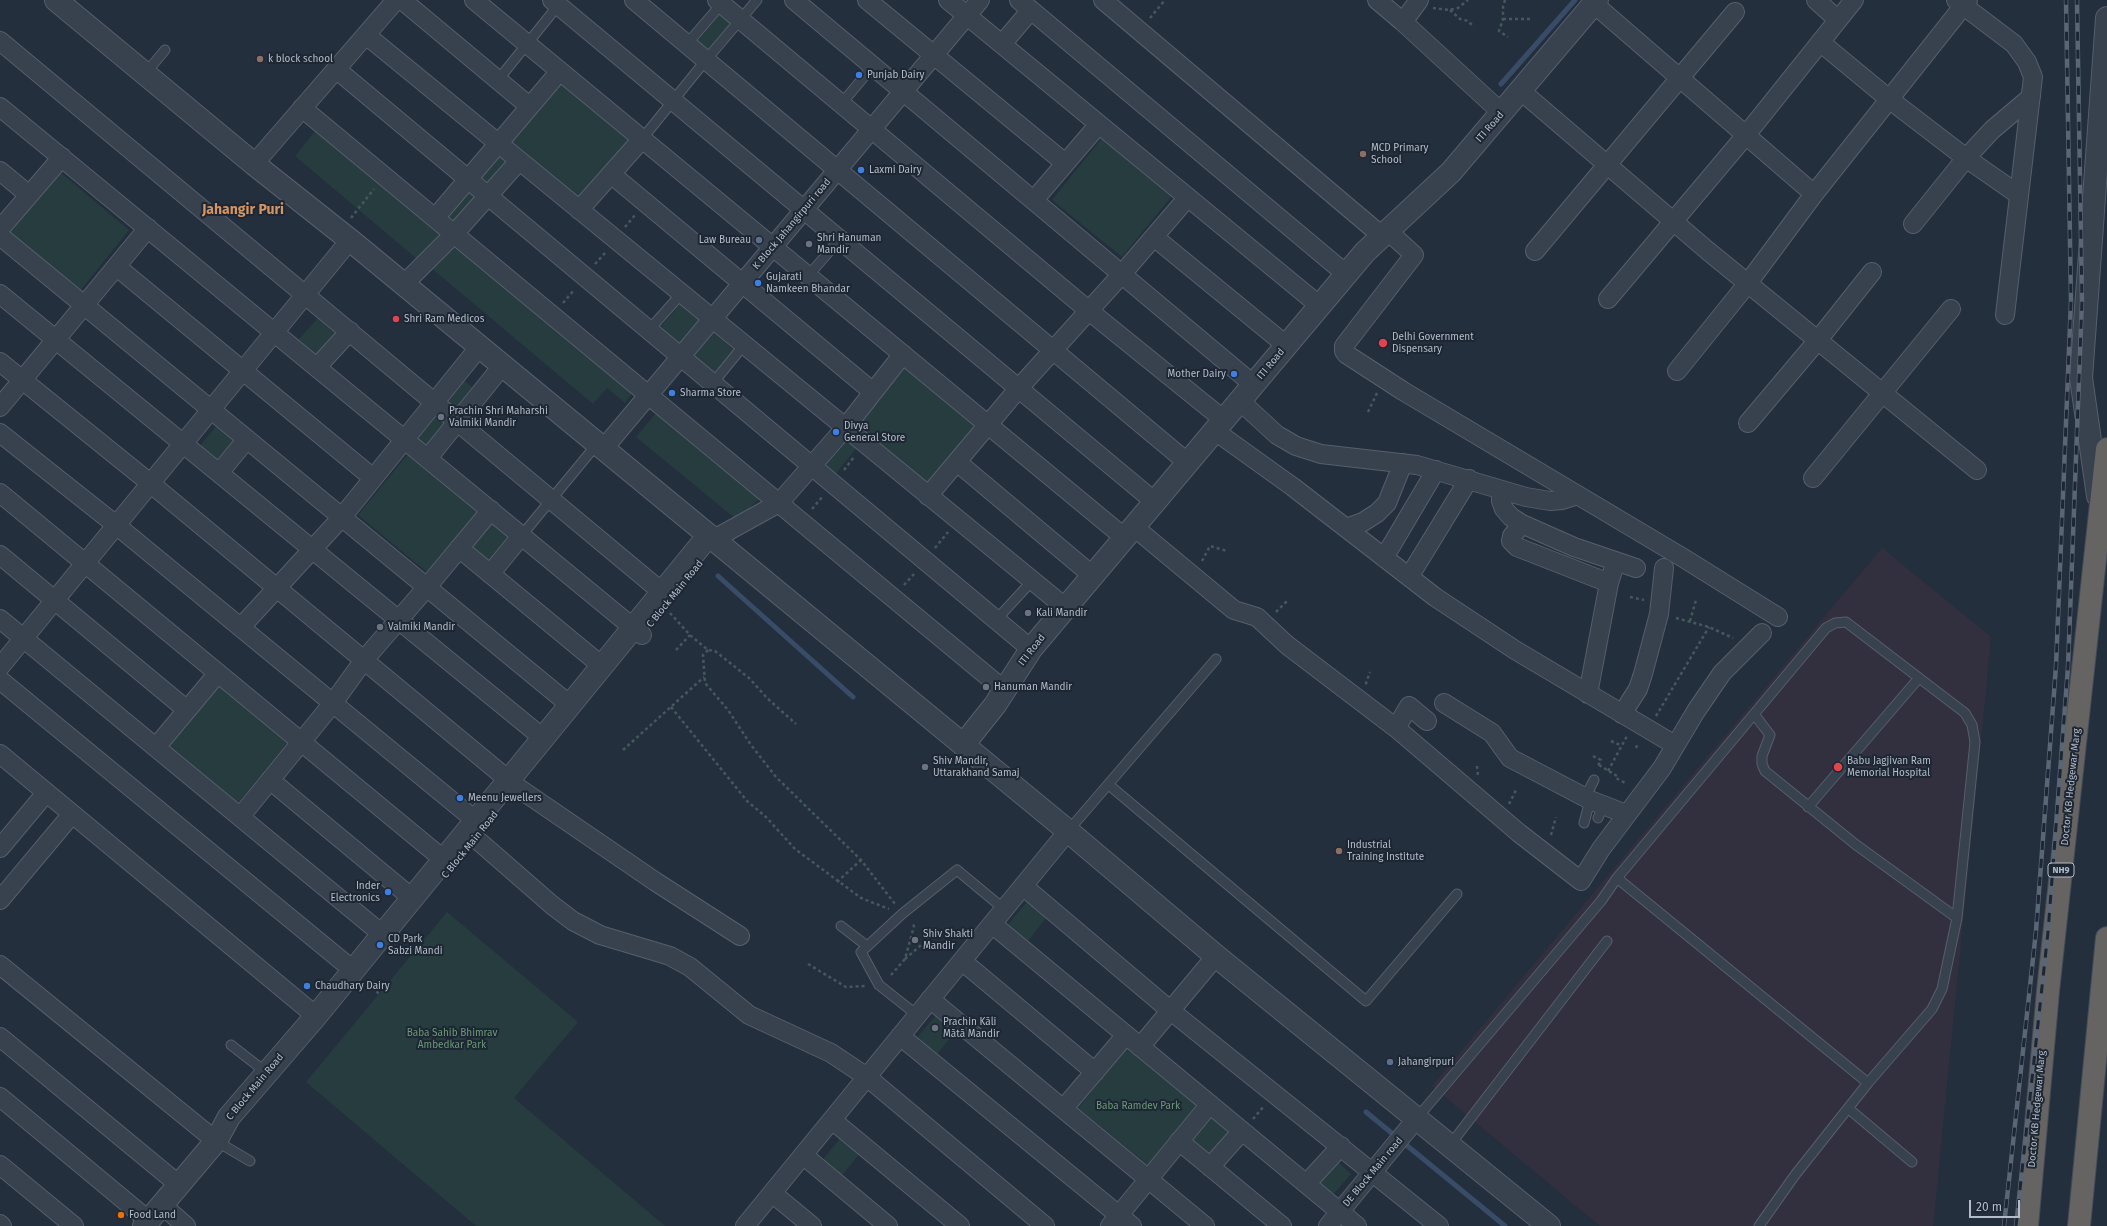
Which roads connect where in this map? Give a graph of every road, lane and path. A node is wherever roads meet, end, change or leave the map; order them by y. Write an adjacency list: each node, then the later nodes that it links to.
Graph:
1 (56, 0): 48 (street)
2 (396, 0): 35 (street)
3 (402, 0): 50 (street)
4 (474, 0): 39 (street)
5 (634, 0): 40 (street)
6 (756, 0): 28 (lane)
7 (794, 0): 45 (street)
8 (867, 0): 43 (street)
9 (948, 0): 26 (street)
10 (980, 0): 26 (street, K Block Jahangirpuri road)
11 (1103, 0): 34 (street)
12 (1165, 0): 34 (path)
13 (1377, 0): 32 (street)
14 (1468, 0): 24 (path)
15 (1505, 0): 29 (path)
16 (1816, 0): 31 (street)
17 (1854, 0): 31 (street)
18 (721, 1): 28 (street); 40 (lane)
19 (1418, 1): 24 (path); 32 (street)
20 (558, 2): 39 (lane); 55 (street)
21 (1596, 2): 49 (street); 52 (street, ITI Road)
22 (1962, 2): 53 (street); 54 (street)
23 (1025, 5): 41 (street); 103 (street)
24 (1450, 10): 33 (path)
25 (1734, 12): 49 (street)
26 (967, 16): 41 (street); 43 (street, K Block Jahangirpuri road)
27 (2107, 18): 177 (street)
28 (740, 19): 44 (lane); 56 (street)
29 (1503, 19): 30 (path); 36 (path)
30 (1532, 19)
31 (1838, 20): 38 (street)
32 (1403, 22): 60 (street)
33 (1474, 27)
34 (1139, 31): 92 (street)
35 (366, 35): 46 (street); 65 (street)
36 (1508, 37)
37 (0, 40): 110 (street)
38 (1820, 42): 54 (street); 63 (street)
39 (527, 44): 47 (street); 50 (lane)
40 (687, 44): 44 (street)
41 (1002, 44): 61 (street)
42 (164, 50): 48 (lane)
43 (934, 55): 51 (street, K Block Jahangirpuri road); 69 (street)
44 (706, 60): 55 (lane); 72 (street)
45 (873, 66): 51 (street); 56 (lane)
46 (336, 69): 59 (street); 76 (street)
47 (560, 71): 57 (street); 64 (street)
48 (145, 74): 70 (street)
49 (1680, 78): 63 (street); 71 (street)
50 (498, 80): 57 (street)
51 (903, 91): 62 (street, K Block Jahangirpuri road); 82 (street)
52 (1521, 91): 60 (street, ITI Road); 71 (street)
53 (2031, 97): 67 (street); 79 (street)
54 (1888, 99): 67 (street); 77 (street)
55 (673, 100): 64 (lane); 84 (street)
56 (842, 103): 62 (street)
57 (529, 106): 65 (street)
58 (0, 107): 66 (street)
59 (302, 108): 70 (street); 75 (street)
60 (1502, 113): 92 (street, ITI Road)
61 (1099, 124): 69 (street); 81 (street)
62 (872, 128): 72 (street, K Block Jahangirpuri road); 116 (street)
63 (1746, 135): 77 (street); 87 (street)
64 (642, 139): 74 (street); 98 (street)
65 (498, 143): 68 (street); 76 (street)
66 (62, 156): 78 (street); 89 (street)
67 (1966, 158): 79 (street); 88 (street)
68 (519, 160): 80 (street); 85 (street)
69 (1066, 163): 82 (street)
70 (254, 164): 94 (street)
71 (1608, 165): 87 (street); 99 (street)
72 (838, 169): 84 (street, K Block Jahangirpuri road); 128 (street)
73 (0, 171): 78 (street)
74 (611, 174): 83 (street); 85 (street)
75 (384, 176): 86 (street); 94 (path)
76 (467, 178): 80 (street); 86 (street)
77 (1814, 194): 107 (street)
78 (29, 195): 90 (street)
79 (2019, 195): 117 (street)
80 (488, 196): 91 (street); 105 (street)
81 (1188, 197): 95 (street); 114 (street)
82 (1034, 200): 102 (street)
83 (645, 202): 97 (path); 106 (street)
84 (804, 209): 96 (street); 98 (street, K Block Jahangirpuri road)
85 (579, 210): 97 (street)
86 (434, 218): 91 (street)
87 (1674, 221): 107 (street); 112 (street)
88 (1913, 224)
89 (148, 228): 100 (street); 122 (street)
90 (0, 229)
91 (454, 234): 108 (street); 118 (street)
92 (1385, 234): 103 (street, ITI Road); 171 (street)
93 (0, 236): 113 (street)
94 (345, 236): 108 (street); 110 (street)
95 (1154, 237): 102 (street); 127 (street)
96 (840, 239): 104 (lane); 138 (street)
97 (615, 240): 105 (path); 111 (street)
98 (773, 247): 104 (street); 106 (street, K Block Jahangirpuri road)
99 (1535, 251)
100 (117, 267): 113 (street); 134 (street)
101 (1872, 272): 124 (street)
102 (1122, 274): 116 (street); 140 (street)
103 (1346, 274): 114 (street, ITI Road)
104 (808, 276): 129 (street)
105 (585, 277): 118 (path); 120 (street)
106 (742, 283): 119 (street, K Block Jahangirpuri road); 139 (street)
107 (1748, 283): 124 (street); 135 (street)
108 (404, 284): 126 (street)
109 (0, 294): 123 (street)
110 (306, 294): 121 (street); 122 (street)
111 (682, 294): 119 (street); 120 (lane)
112 (1608, 299)
113 (85, 306): 123 (street); 145 (street)
114 (1320, 306): 127 (street, ITI Road)
115 (1951, 309): 141 (street)
116 (1088, 310): 128 (street); 149 (street)
117 (2005, 315)
118 (553, 316): 142 (street)
119 (712, 319): 125 (street); 130 (street, K Block Jahangirpuri road)
120 (649, 330): 130 (street)
121 (350, 331): 133 (street); 143 (street)
122 (274, 332): 133 (street); 134 (street)
123 (56, 340): 136 (street); 154 (street)
124 (1818, 340): 141 (street); 147 (street)
125 (744, 345): 137 (lane); 150 (street)
126 (480, 346): 132 (street); 143 (street)
127 (1287, 346): 140 (street, ITI Road)
128 (1054, 349): 138 (street); 159 (street)
129 (903, 354): 139 (street); 148 (street)
130 (681, 357): 137 (street); 142 (street, K Block Jahangirpuri road)
131 (0, 362): 136 (street)
132 (503, 365): 146 (street); 155 (street)
133 (317, 367): 153 (street)
134 (243, 370): 145 (street); 165 (street)
135 (1678, 371)
136 (23, 381): 144 (street); 168 (street)
137 (713, 383): 161 (street)
138 (1018, 389): 148 (street); 174 (street)
139 (873, 392): 150 (street)
140 (1247, 393): 149 (street, ITI Road); 160 (street)
141 (1883, 393): 163 (street); 166 (street)
142 (648, 395): 155 (street, K Block Jahangirpuri road); 175 (street)
143 (435, 402): 146 (street); 153 (street)
144 (0, 407)
145 (211, 409): 152 (street); 154 (street)
146 (458, 421): 157 (street); 173 (street)
147 (1748, 423)
148 (988, 424): 158 (street); 183 (street)
149 (1220, 425): 159 (street, ITI Road); 182 (street)
150 (845, 428): 161 (street); 172 (street)
151 (0, 433): 181 (street)
152 (246, 439): 164 (street); 178 (street)
153 (404, 439): 157 (street); 165 (street)
154 (183, 443): 164 (street); 168 (street)
155 (601, 446): 173 (lane); 185 (street)
156 (2107, 449): 177 (highway, NH9)
157 (428, 458): 176 (street)
158 (957, 462): 172 (street); 197 (street)
159 (1188, 463): 174 (street, ITI Road)
160 (1403, 463): 162 (street); 182 (street)
161 (812, 466): 175 (street); 191 (street)
162 (1436, 470): 167 (street); 190 (street)
163 (1977, 470)
164 (219, 473): 187 (street)
165 (373, 478): 178 (street)
166 (1813, 478)
167 (1470, 479): 169 (street); 199 (street)
168 (150, 483): 181 (street); 203 (street)
169 (1501, 490): 171 (street); 180 (street)
170 (0, 493): 193 (street)
171 (1578, 495): 210 (street)
172 (928, 496): 179 (street)
173 (552, 499): 184 (lane); 205 (street)
174 (1155, 502): 183 (street, ITI Road)
175 (780, 504): 185 (street); 204 (street)
176 (491, 510): 184 (street); 186 (street)
177 (2101, 515): 351 (highway, Doctor KB Hedgewar Marg / NH9)
178 (342, 517): 187 (street); 202 (street)
179 (958, 520): 191 (path); 200 (street)
180 (1522, 524): 192 (street); 201 (street)
181 (116, 525): 193 (street); 216 (street)
182 (1346, 528): 190 (street)
183 (1129, 532): 197 (street, ITI Road); 198 (street)
184 (522, 535): 196 (street); 217 (street)
185 (714, 539): 205 (street, C Block Main Road); 248 (street)
186 (459, 548): 196 (street); 202 (street)
187 (312, 549): 203 (street); 212 (street)
188 (1227, 551): 198 (path)
189 (0, 555): 206 (street)
190 (1384, 558): 199 (street)
191 (925, 560): 204 (path); 213 (street)
192 (1616, 561): 194 (street); 201 (street)
193 (85, 563): 206 (street); 229 (street)
194 (1636, 568)
195 (1664, 568): 209 (street)
196 (490, 574): 227 (street)
197 (1093, 576): 208 (street, ITI Road)
198 (1191, 576): 244 (street)
199 (1409, 577): 234 (street)
200 (1032, 581): 208 (street); 213 (lane)
201 (1609, 583): 234 (street)
202 (427, 587): 212 (street); 237 (street)
203 (277, 588): 216 (street); 226 (street)
204 (893, 598): 233 (street)
205 (663, 599): 217 (street, C Block Main Road); 219 (path)
206 (54, 600): 220 (street); 239 (street)
207 (1696, 600): 214 (path)
208 (1066, 608): 224 (street, ITI Road)
209 (1659, 614): 214 (path); 242 (street)
210 (1778, 617)
211 (0, 619): 220 (street)
212 (399, 620): 226 (street); 245 (street)
213 (996, 620): 224 (street)
214 (1690, 621): 215 (path)
215 (1709, 627): 221 (path); 242 (path)
216 (241, 628): 235 (street)
217 (638, 631): 227 (street, C Block Main Road); 258 (street, C Block Main Road)
218 (1762, 633): 221 (street)
219 (690, 635): 222 (path); 223 (path)
220 (24, 638): 228 (street); 251 (street)
221 (1747, 647): 249 (street)
222 (676, 650)
223 (708, 650): 230 (path); 243 (path)
224 (1031, 650): 233 (street, ITI Road)
225 (1216, 659): 260 (lane)
226 (364, 660): 235 (street); 258 (street)
227 (602, 666): 237 (street, C Block Main Road)
228 (0, 667)
229 (218, 673): 239 (street); 246 (street)
230 (704, 676): 238 (path); 272 (path)
231 (1919, 678): 240 (lane); 263 (lane); 281 (lane)
232 (0, 680): 295 (street)
233 (1003, 689): 248 (street, ITI Road)
234 (1588, 694): 242 (street)
235 (333, 703): 246 (street); 268 (street)
236 (1444, 703): 262 (street)
237 (570, 705): 245 (street, C Block Main Road)
238 (672, 706): 252 (path); 274 (path)
239 (187, 710): 251 (street)
240 (1754, 714): 263 (lane); 273 (lane)
241 (1427, 721): 244 (street)
242 (1635, 722): 249 (street); 250 (path)
243 (796, 724)
244 (1396, 728): 265 (street)
245 (543, 738): 258 (street, C Block Main Road)
246 (300, 741): 256 (street); 271 (street)
247 (1611, 741): 250 (path)
248 (963, 745): 269 (street)
249 (1675, 745): 265 (street)
250 (1622, 746): 255 (path)
251 (156, 747): 266 (street)
252 (623, 750)
253 (0, 754): 261 (street)
254 (1599, 765): 255 (path)
255 (1608, 771): 259 (path)
256 (270, 780): 266 (street); 277 (street)
257 (1594, 780): 262 (lane)
258 (513, 783): 268 (street, C Block Main Road); 285 (street)
259 (1627, 784)
260 (1109, 785): 269 (lane); 276 (lane)
261 (46, 793): 264 (street); 270 (street)
262 (1594, 805): 265 (street); 267 (lane)
263 (1808, 807): 281 (lane)
264 (72, 814): 278 (street); 302 (street)
265 (1626, 814)
266 (240, 817): 284 (street)
267 (1584, 823)
268 (472, 830): 271 (street, C Block Main Road); 295 (street, C Block Main Road); 310 (street)
269 (1068, 831): 275 (street); 290 (street)
270 (0, 848)
271 (443, 859): 277 (street, C Block Main Road)
272 (861, 860): 274 (path); 280 (path)
273 (1617, 878): 311 (lane); 317 (lane)
274 (837, 882): 280 (path)
275 (1023, 886): 279 (street); 300 (street)
276 (1457, 894)
277 (412, 898): 284 (street, C Block Main Road)
278 (0, 900)
279 (1004, 909): 280 (lane); 282 (street)
280 (902, 914): 289 (lane); 291 (path)
281 (1957, 918): 311 (lane)
282 (992, 924): 292 (street); 303 (street)
283 (841, 926): 289 (lane)
284 (382, 934): 295 (street, C Block Main Road)
285 (740, 936)
286 (952, 937): 291 (path)
287 (2107, 938): 352 (highway)
288 (1607, 941): 322 (lane)
289 (867, 946): 297 (lane)
290 (1216, 956): 300 (street); 317 (street)
291 (905, 959): 296 (path)
292 (962, 961): 299 (street); 308 (street)
293 (808, 964): 297 (path)
294 (0, 965): 320 (street)
295 (357, 974): 298 (path); 302 (street, C Block Main Road); 320 (street, C Block Main Road)
296 (891, 976)
297 (879, 985): 301 (lane)
298 (379, 994)
299 (930, 999): 301 (street); 315 (street)
300 (1171, 1011): 307 (street); 312 (street)
301 (917, 1015): 304 (street)
302 (316, 1016): 309 (street, C Block Main Road)
303 (1126, 1035): 307 (street); 308 (street)
304 (900, 1036): 310 (street); 336 (street)
305 (0, 1037): 331 (street)
306 (231, 1045): 309 (lane)
307 (1140, 1047): 314 (street)
308 (1095, 1072): 315 (street)
309 (266, 1073): 320 (street, C Block Main Road)
310 (867, 1077): 318 (street); 343 (street)
311 (1868, 1083): 316 (lane)
312 (1275, 1094): 319 (path); 323 (street)
313 (0, 1097): 335 (street)
314 (1210, 1104): 319 (street); 321 (street)
315 (1063, 1109): 330 (street)
316 (1849, 1109): 326 (lane); 350 (lane)
317 (1417, 1118): 322 (street); 329 (street, DE Block Main road)
318 (832, 1120): 324 (street); 342 (street)
319 (1242, 1131): 328 (street); 332 (street)
320 (216, 1141): 325 (lane); 331 (street, C Block Main Road)
321 (1180, 1141): 328 (street); 330 (street)
322 (1450, 1145): 349 (street)
323 (1340, 1146): 329 (street); 332 (street)
324 (803, 1155): 333 (street); 341 (street)
325 (250, 1161)
326 (1912, 1162)
327 (0, 1165): 337 (street)
328 (1210, 1167): 345 (street)
329 (1373, 1172): 334 (street, DE Block Main road); 348 (street)
330 (1149, 1179): 336 (street); 344 (street)
331 (178, 1184): 335 (street, C Block Main Road)
332 (1306, 1184): 334 (street)
333 (772, 1193): 339 (street); 340 (street)
334 (1340, 1212): 346 (street, DE Block Main road); 347 (street)
335 (151, 1217): 338 (street)
336 (1120, 1222)
337 (74, 1226)
338 (186, 1226)
339 (745, 1226)
340 (812, 1226)
341 (888, 1226)
342 (960, 1226)
343 (1045, 1226)
344 (1205, 1226)
345 (1282, 1226)
346 (1328, 1226)
347 (1357, 1226)
348 (1439, 1226)
349 (1549, 1226)
350 (1759, 1226)
351 (2027, 1226)
352 (2079, 1226)

